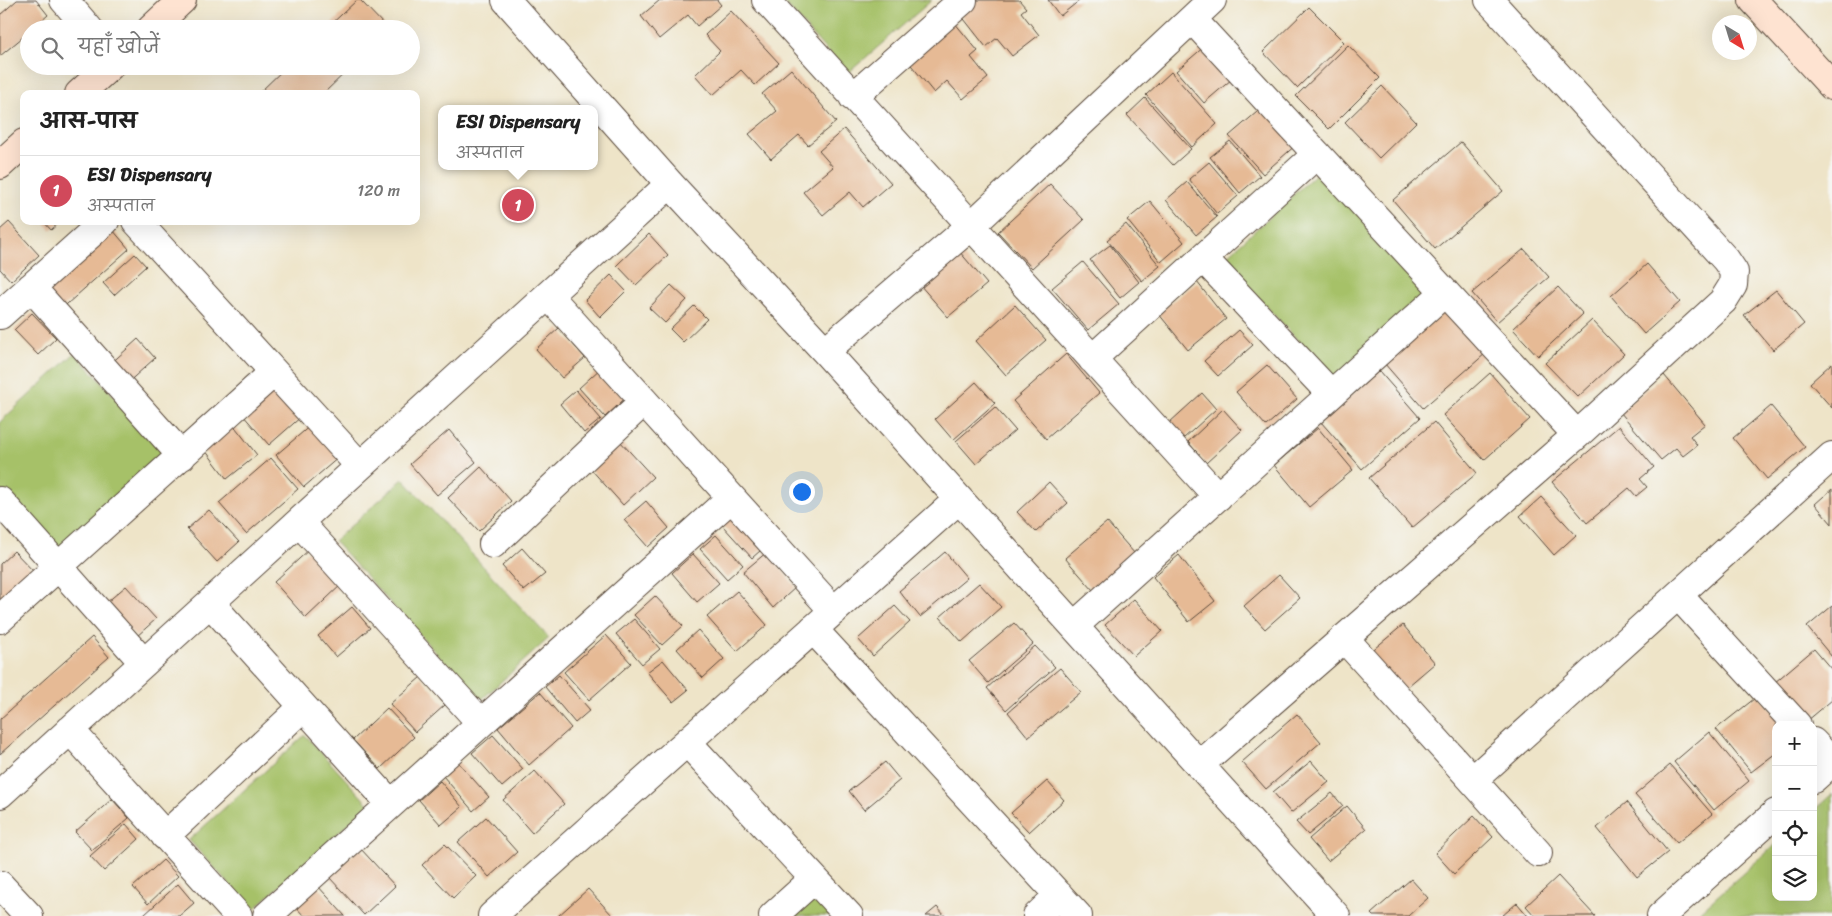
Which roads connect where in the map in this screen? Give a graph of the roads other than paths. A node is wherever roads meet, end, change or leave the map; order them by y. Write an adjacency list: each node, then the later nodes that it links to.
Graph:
1 (64, 0): 10 (street)
2 (182, 0): 11 (street)
3 (506, 0): 19 (street)
4 (766, 0): 15 (street)
5 (963, 0): 15 (street)
6 (1212, 0): 9 (street)
7 (1489, 0): 33 (street)
8 (1753, 0): 13 (street)
9 (1192, 19): 17 (street); 22 (street)
10 (81, 20)
11 (161, 20)
12 (100, 75): 14 (street)
13 (1832, 86)
14 (83, 90)
15 (853, 97): 22 (street)
16 (20, 147): 18 (street)
17 (1317, 154): 23 (street); 25 (street)
18 (0, 165)
19 (670, 184): 26 (street); 28 (street)
20 (101, 225): 24 (street)
21 (140, 225): 30 (street)
22 (970, 226): 28 (street); 29 (street)
23 (1203, 258): 29 (street); 31 (street)
24 (31, 287): 27 (street); 34 (street)
25 (1445, 292): 31 (street); 33 (street)
26 (548, 295): 32 (street); 36 (street)
27 (0, 315)
28 (824, 351): 39 (street)
29 (1092, 359): 37 (street)
30 (274, 372): 34 (street); 36 (street)
31 (1331, 394): 37 (street)
32 (644, 401): 38 (street); 42 (street)
33 (1577, 435): 50 (street)
34 (182, 456): 43 (street)
35 (1832, 456): 44 (street)
36 (360, 466): 41 (street)
37 (1218, 497): 48 (street)
38 (731, 498): 46 (street); 54 (street)
39 (959, 499): 46 (street); 48 (street)
40 (0, 501): 43 (street)
41 (299, 522): 45 (street); 54 (street)
42 (493, 544)
43 (58, 567): 47 (street); 51 (street)
44 (1678, 595): 53 (street); 61 (street)
45 (210, 603): 51 (street); 52 (street)
46 (834, 611): 49 (street)
47 (0, 620)
48 (1074, 626): 59 (street)
49 (813, 629): 56 (street); 69 (street)
50 (1344, 638): 59 (street); 61 (street)
51 (144, 663): 55 (street)
52 (303, 707): 63 (street); 65 (street)
53 (1793, 721)
54 (481, 723): 63 (street)
55 (70, 730): 62 (street); 65 (street)
56 (687, 742): 67 (street); 71 (street)
57 (1817, 746): 58 (street)
58 (1832, 762): 60 (street)
59 (1199, 765): 70 (street)
60 (1817, 775)
61 (1472, 780): 66 (street)
62 (0, 794)
63 (391, 804): 74 (street)
64 (1772, 817): 79 (street)
65 (165, 836): 73 (street)
66 (1538, 853)
67 (814, 879): 75 (street); 76 (street)
68 (0, 884): 72 (street)
69 (1059, 896): 77 (street); 78 (street)
70 (1329, 914)
71 (494, 915)
72 (29, 916)
73 (238, 916)
74 (267, 916)
75 (773, 916)
76 (849, 916)
77 (1036, 916)
78 (1078, 916)
79 (1661, 916)

